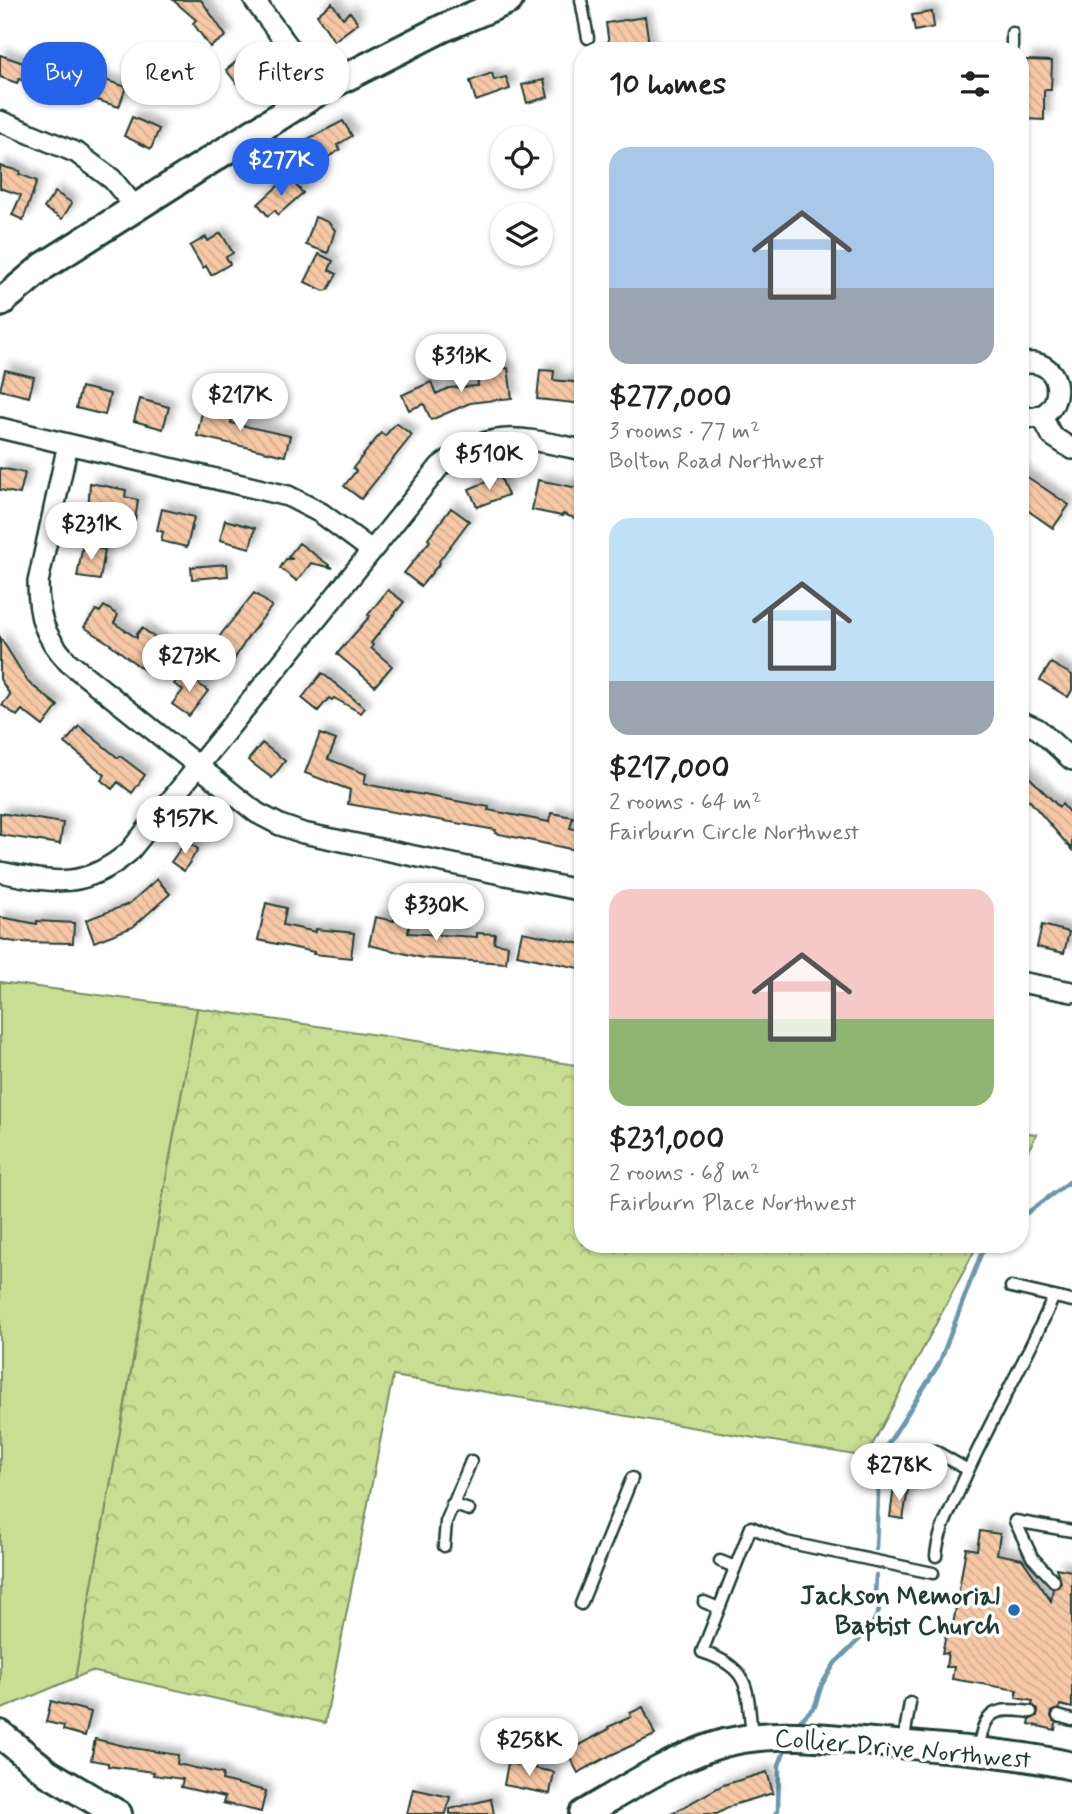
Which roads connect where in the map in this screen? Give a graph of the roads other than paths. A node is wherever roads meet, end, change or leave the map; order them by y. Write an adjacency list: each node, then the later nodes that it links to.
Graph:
1 (254, 0): 6 (street)
2 (509, 0): 8 (main road)
3 (581, 0): 5 (lane)
4 (1012, 33): 7 (lane)
5 (588, 38)
6 (285, 42)
7 (1012, 42)
8 (349, 76)
9 (297, 105): 11 (main road)
10 (0, 121): 11 (street)
11 (135, 208): 12 (main road)
12 (0, 303)
13 (1029, 362): 14 (street)
14 (1041, 415): 15 (street); 19 (street)
15 (1029, 417)
16 (0, 428): 17 (street)
17 (68, 444): 20 (street); 23 (street)
18 (574, 448): 20 (street)
19 (1072, 449)
20 (371, 550): 23 (street)
21 (1029, 725): 22 (street)
22 (1072, 760)
23 (198, 767): 24 (street); 25 (street)
24 (0, 872)
25 (574, 889)
26 (1029, 984): 27 (street)
27 (1072, 992)
28 (1011, 1287): 29 (lane)
29 (1053, 1298): 30 (lane); 33 (lane)
30 (1072, 1301)
31 (935, 1451): 33 (lane)
32 (471, 1461): 35 (lane)
33 (968, 1469): 39 (lane)
34 (632, 1478): 45 (lane)
35 (452, 1504): 36 (lane); 38 (lane)
36 (469, 1510)
37 (1072, 1531): 43 (lane)
38 (444, 1546)
39 (936, 1556)
40 (720, 1562): 41 (lane)
41 (735, 1567): 42 (lane); 46 (lane)
42 (933, 1573)
43 (1054, 1581)
44 (704, 1602): 46 (lane)
45 (582, 1604)
46 (719, 1608): 52 (lane)
47 (910, 1703): 53 (lane)
48 (1031, 1712): 54 (lane)
49 (1058, 1716): 50 (lane)
50 (1072, 1720)
51 (0, 1734): 56 (main road)
52 (752, 1736): 53 (main road, Collier Drive Northwest); 57 (main road, Collier Drive Northwest)
53 (903, 1744): 54 (main road, Collier Drive Northwest)
54 (978, 1751): 55 (main road, Collier Drive Northwest)
55 (1072, 1766)
56 (118, 1814)
57 (583, 1814)

